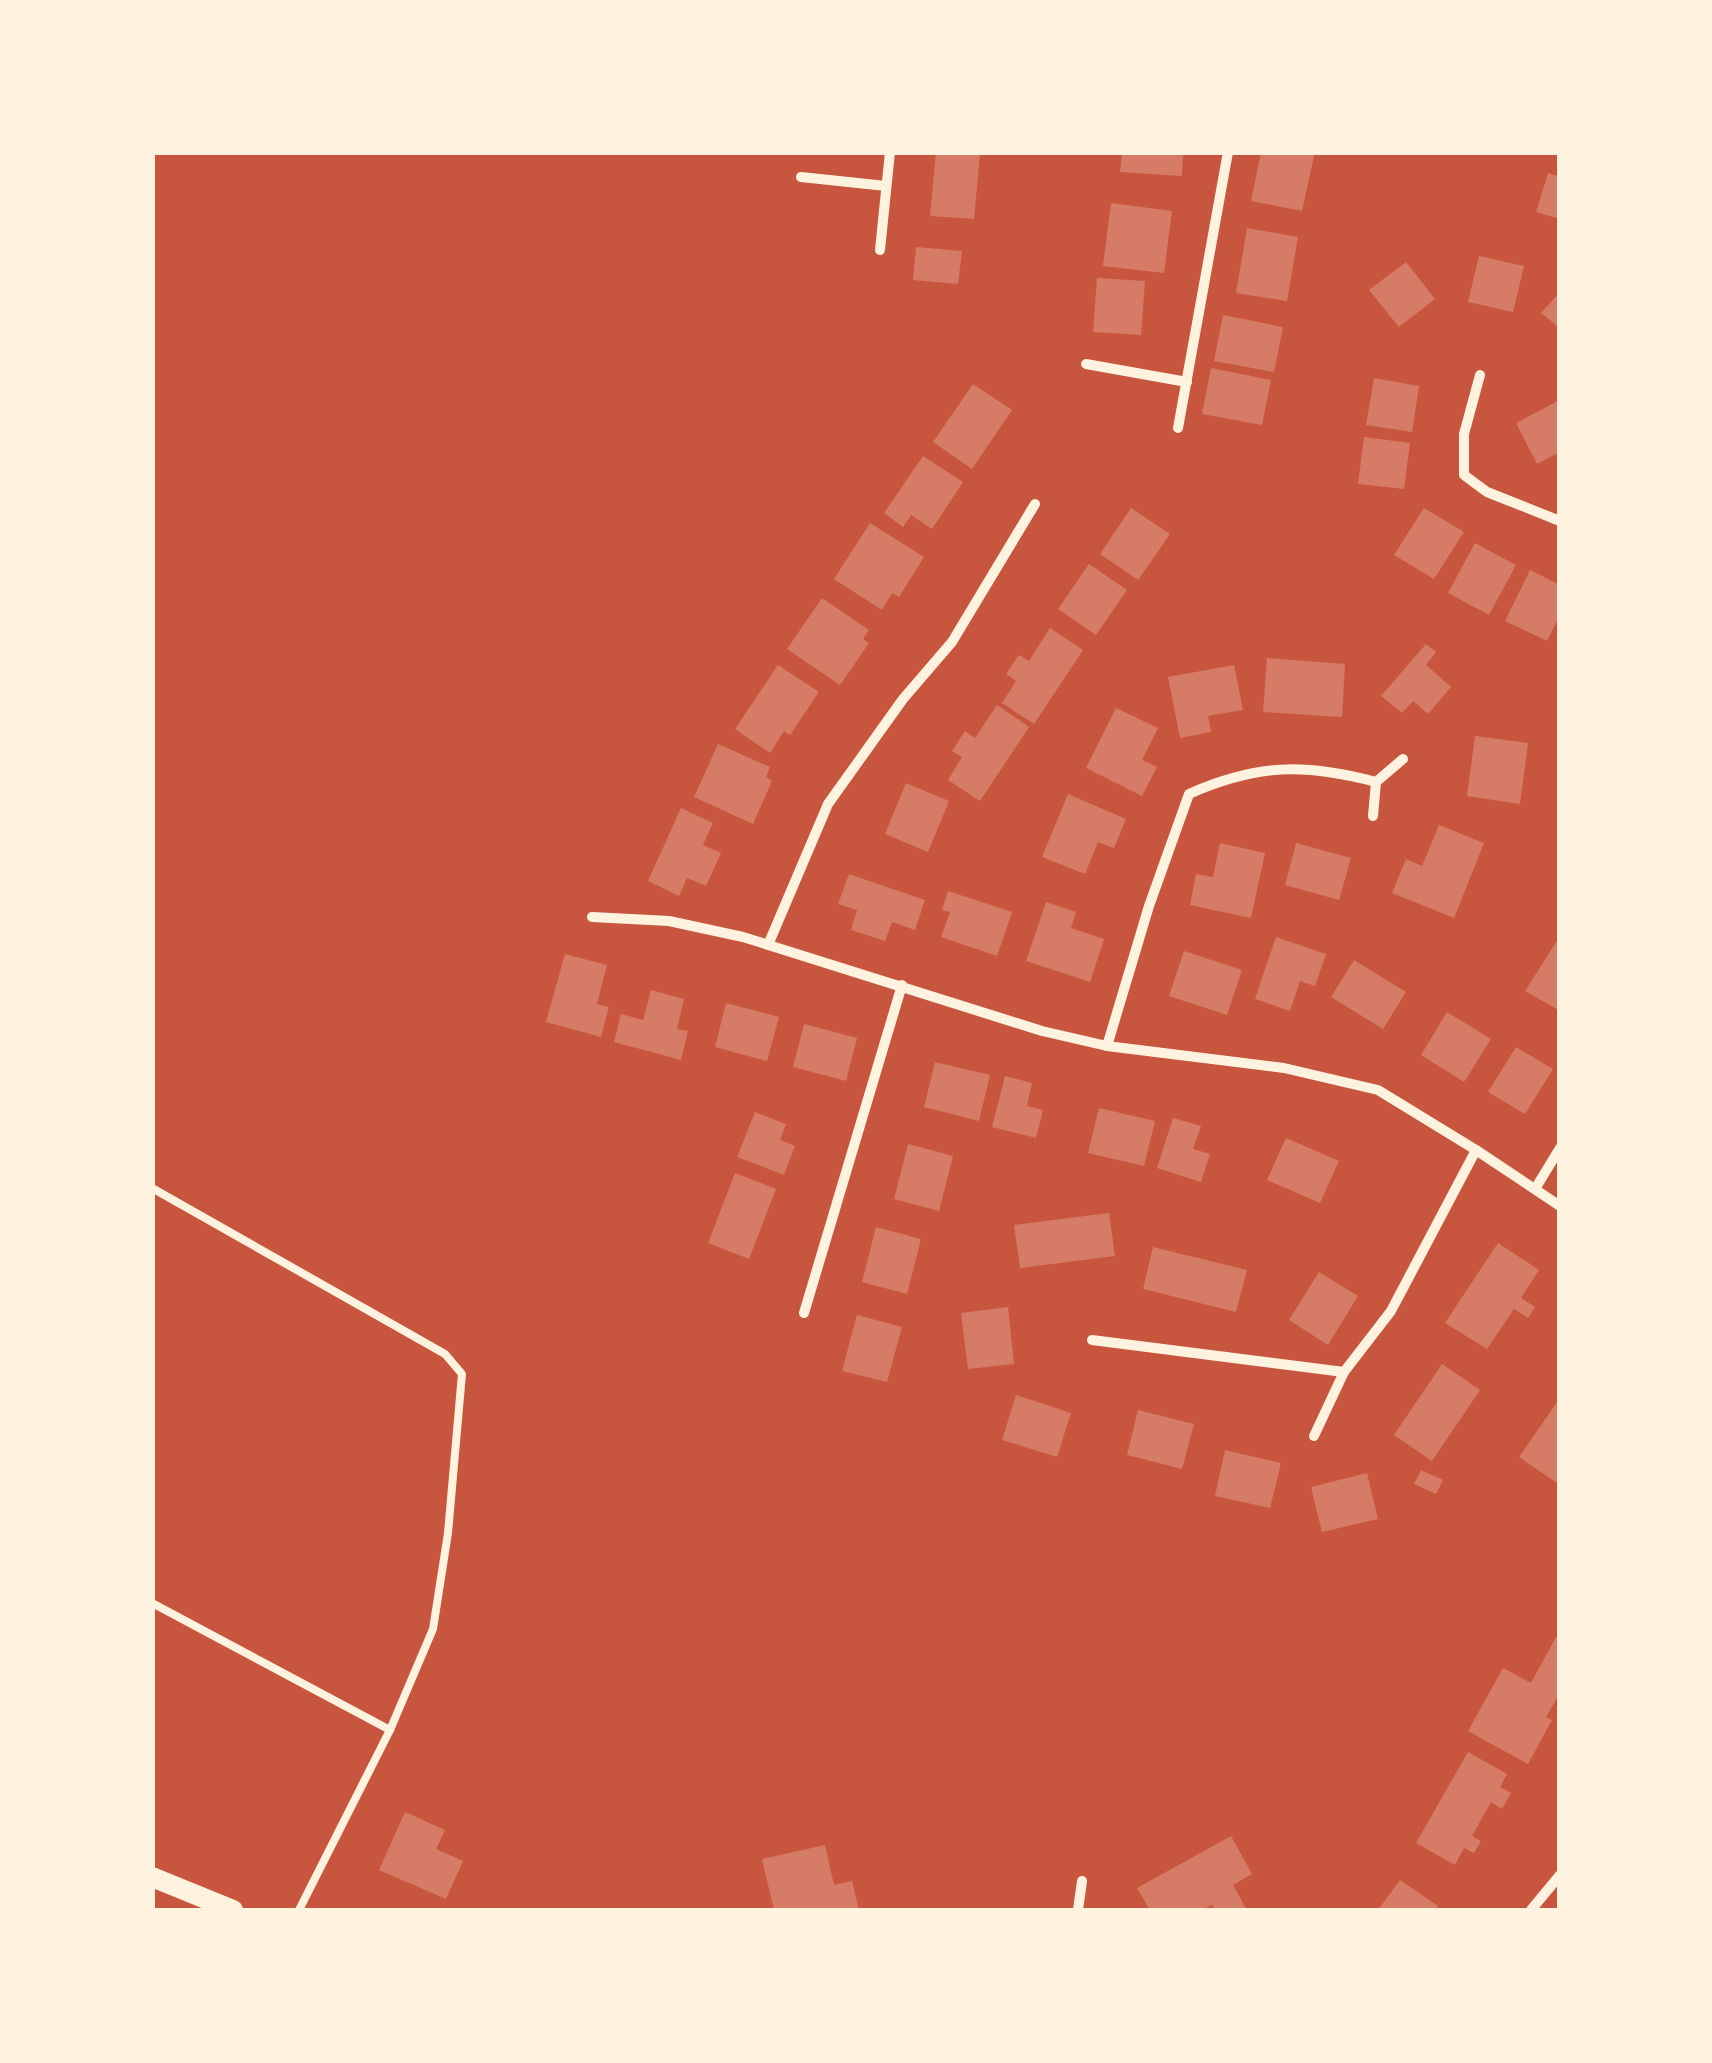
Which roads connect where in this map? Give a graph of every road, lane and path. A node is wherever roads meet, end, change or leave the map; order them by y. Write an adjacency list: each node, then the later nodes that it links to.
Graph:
1 (890, 152): 4 (street)
2 (1228, 152): 8 (street)
3 (801, 177): 4 (street)
4 (886, 186): 5 (street)
5 (880, 250)
6 (1086, 364): 8 (street)
7 (1480, 375): 11 (street)
8 (1186, 382): 9 (street)
9 (1178, 428)
10 (1035, 504): 16 (street)
11 (1560, 522)
12 (1402, 759): 13 (street)
13 (1376, 782): 14 (street); 18 (street)
14 (1372, 816)
15 (592, 917): 16 (street)
16 (768, 945): 17 (street)
17 (902, 985): 18 (street); 24 (street)
18 (1108, 1046): 20 (street)
19 (1560, 1148): 22 (street)
20 (1476, 1150): 22 (street); 26 (street)
21 (152, 1188): 29 (lane)
22 (1535, 1189): 23 (street)
23 (1560, 1206)
24 (804, 1313)
25 (1092, 1340): 26 (street)
26 (1344, 1372): 27 (street)
27 (1314, 1436)
28 (152, 1602): 29 (lane)
29 (390, 1730): 34 (lane)
30 (1560, 1875): 36 (street)
31 (152, 1876): 33 (main road)
32 (1082, 1881): 35 (street)
33 (233, 1910)
34 (299, 1910)
35 (1078, 1910)
36 (1531, 1910)

